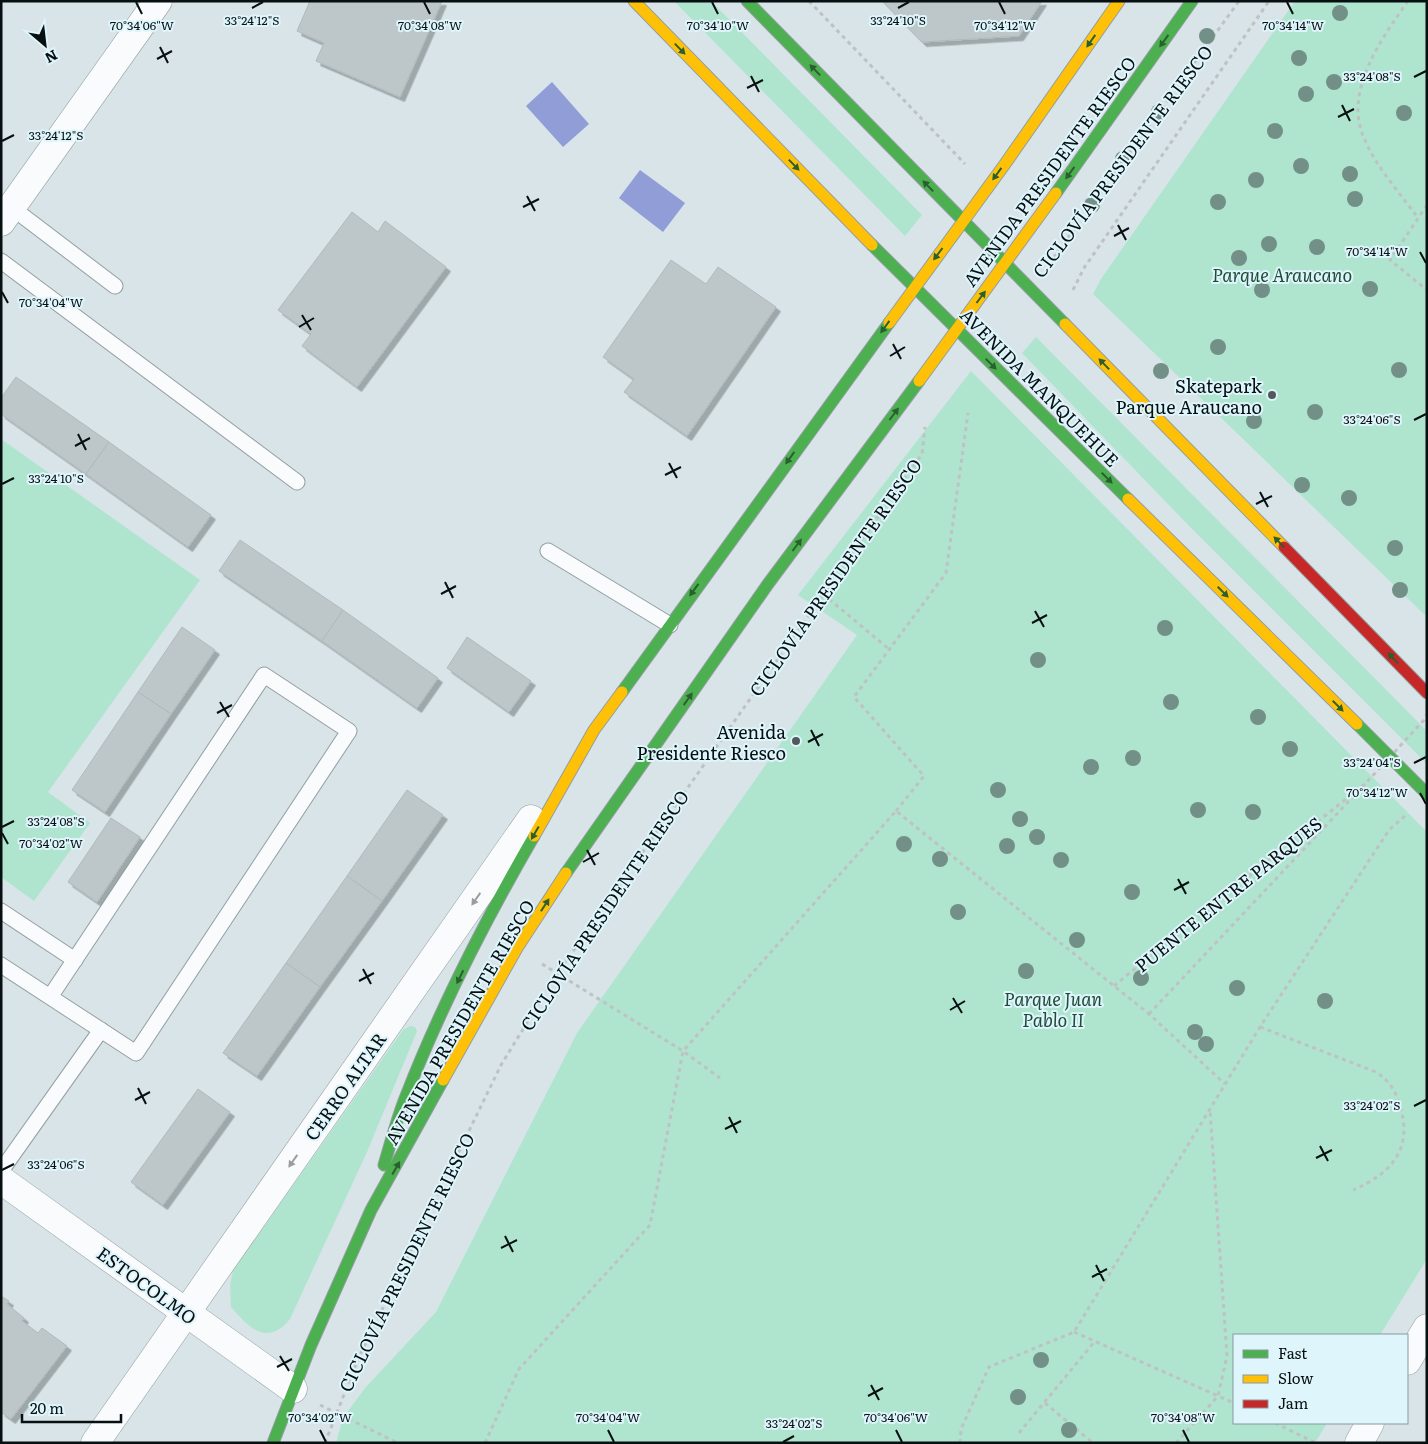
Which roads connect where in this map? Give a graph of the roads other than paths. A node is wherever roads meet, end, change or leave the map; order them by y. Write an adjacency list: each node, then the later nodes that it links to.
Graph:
1 (158, 1): 6 (street)
2 (634, 1): 11 (main road, AVENIDA MANQUEHUE, one-way to 11)
3 (747, 1): 7 (main road, one-way to 3)
4 (1119, 1): 7 (main road, AVENIDA PRESIDENTE RIESCO, one-way to 7)
5 (1192, 1): 9 (main road, AVENIDA PRESIDENTE RIESCO, one-way to 9)
6 (6, 214): 10 (lane)
7 (962, 221): 9 (main road); 11 (main road, AVENIDA PRESIDENTE RIESCO, one-way to 11)
8 (1, 260): 13 (lane)
9 (1006, 264): 12 (main road, AVENIDA PRESIDENTE RIESCO, one-way to 9); 16 (main road, one-way to 9)
10 (115, 286)
11 (913, 287): 12 (main road, AVENIDA MANQUEHUE); 15 (main road, AVENIDA PRESIDENTE RIESCO, one-way to 15)
12 (957, 329): 18 (main road, AVENIDA MANQUEHUE, one-way to 18); 26 (main road, AVENIDA PRESIDENTE RIESCO, one-way to 12)
13 (297, 482)
14 (548, 551): 15 (lane)
15 (670, 625): 17 (main road, AVENIDA PRESIDENTE RIESCO)
16 (1427, 693)
17 (594, 730): 26 (main road, AVENIDA PRESIDENTE RIESCO, one-way to 26); 27 (street, CERRO ALTAR, one-way to 27)
18 (1427, 794)
19 (1, 912): 20 (lane)
20 (75, 960): 22 (lane); 23 (lane)
21 (1, 965): 22 (lane)
22 (50, 997): 23 (lane)
23 (101, 1030): 24 (lane)
24 (1, 1171)
25 (1, 1180): 27 (street, ESTOCOLMO)
26 (371, 1210): 30 (main road, AVENIDA PRESIDENTE RIESCO)
27 (187, 1314): 30 (street, ESTOCOLMO); 32 (street, CERRO ALTAR)
28 (1427, 1328): 29 (street)
29 (1408, 1359)
30 (293, 1389): 33 (main road, AVENIDA PRESIDENTE RIESCO)
31 (1369, 1424): 34 (street)
32 (95, 1443)
33 (273, 1443)
34 (1358, 1443)

